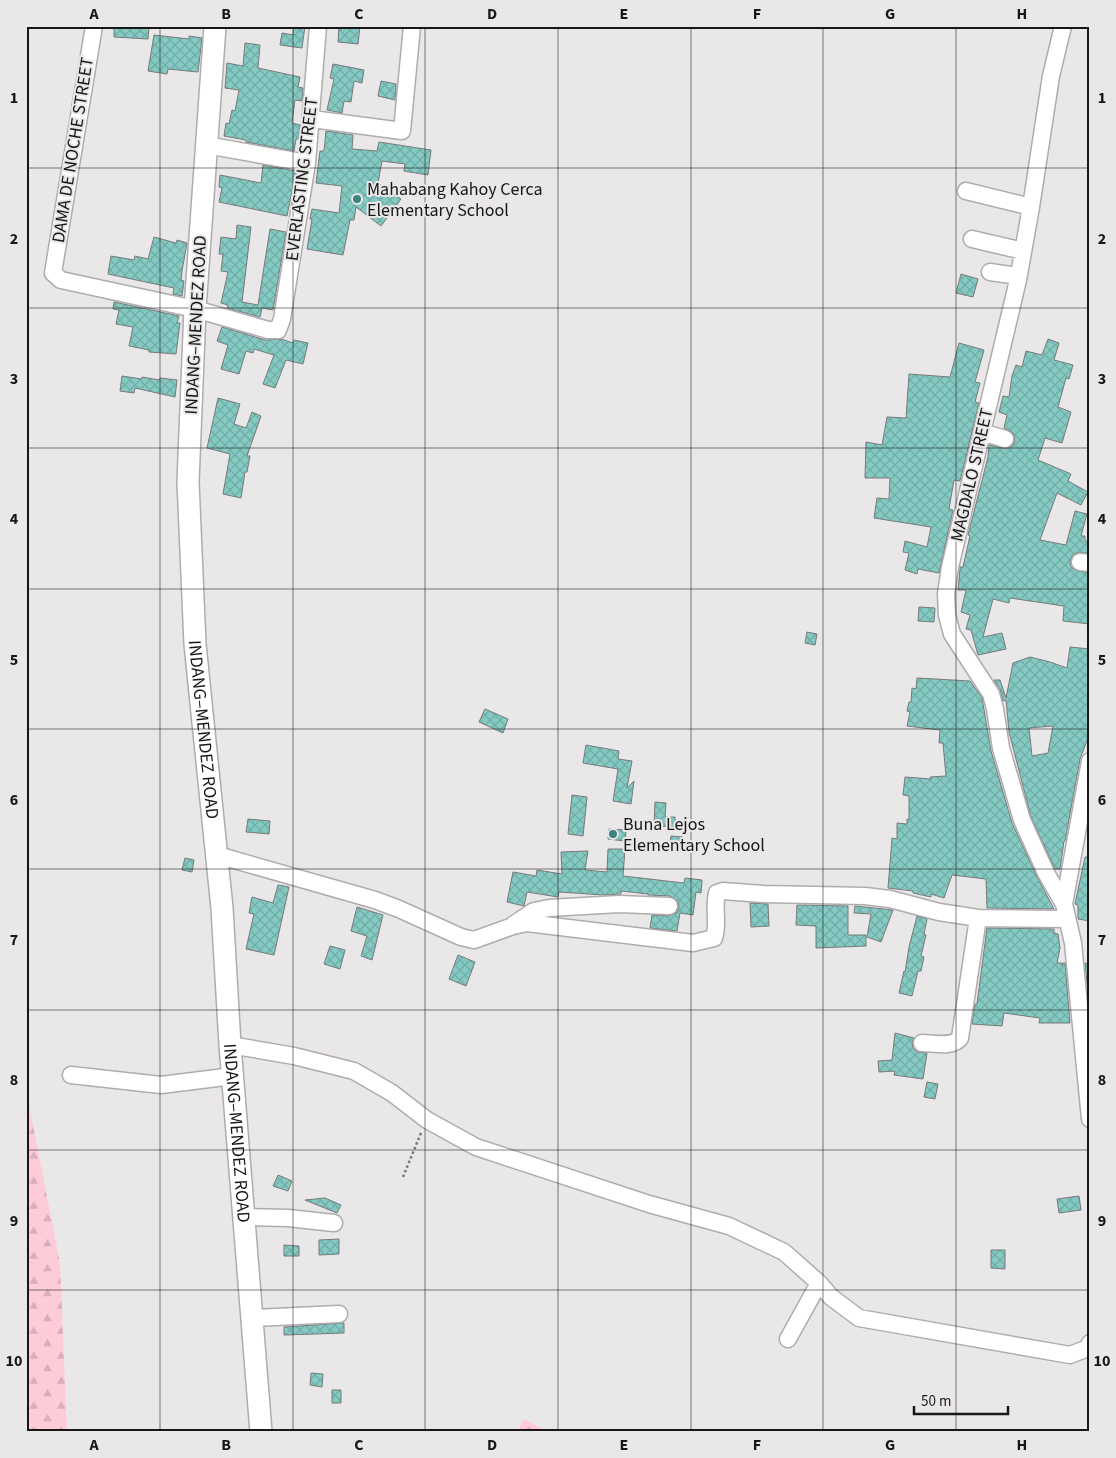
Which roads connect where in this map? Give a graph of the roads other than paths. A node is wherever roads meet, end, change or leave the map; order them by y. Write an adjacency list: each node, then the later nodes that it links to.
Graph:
1 (94, 26): 15 (street, DAMA DE NOCHE STREET)
2 (215, 26): 7 (main road, INDANG–MENDEZ ROAD)
3 (318, 26): 6 (street, EVERLASTING STREET)
4 (412, 26): 6 (street)
5 (1063, 26): 10 (street, MAGDALO STREET)
6 (312, 119): 8 (street, EVERLASTING STREET)
7 (206, 145): 8 (street); 15 (main road, INDANG–MENDEZ ROAD)
8 (307, 163): 15 (street, EVERLASTING STREET)
9 (966, 191): 10 (street)
10 (1031, 208): 12 (street, MAGDALO STREET)
11 (972, 238): 12 (street)
12 (1023, 251): 14 (street, MAGDALO STREET)
13 (990, 272): 14 (street)
14 (1018, 276): 16 (street, MAGDALO STREET)
15 (195, 309): 19 (main road, INDANG–MENDEZ ROAD)
16 (982, 432): 17 (street); 21 (street, MAGDALO STREET)
17 (1005, 439)
18 (1090, 761): 21 (street)
19 (217, 855): 23 (street); 25 (main road, INDANG–MENDEZ ROAD)
20 (669, 906): 23 (street)
21 (1066, 911): 22 (street); 28 (street)
22 (978, 918): 23 (street); 24 (street)
23 (513, 926)
24 (922, 1043)
25 (230, 1045): 27 (main road, INDANG–MENDEZ ROAD); 31 (street)
26 (71, 1075): 27 (street)
27 (233, 1076): 29 (main road, INDANG–MENDEZ ROAD)
28 (1090, 1119)
29 (244, 1217): 30 (street); 33 (main road, INDANG–MENDEZ ROAD)
30 (334, 1223)
31 (819, 1283): 34 (street); 35 (street)
32 (340, 1314): 33 (street)
33 (252, 1318): 36 (main road, INDANG–MENDEZ ROAD)
34 (788, 1339)
35 (1089, 1349)
36 (261, 1432)

